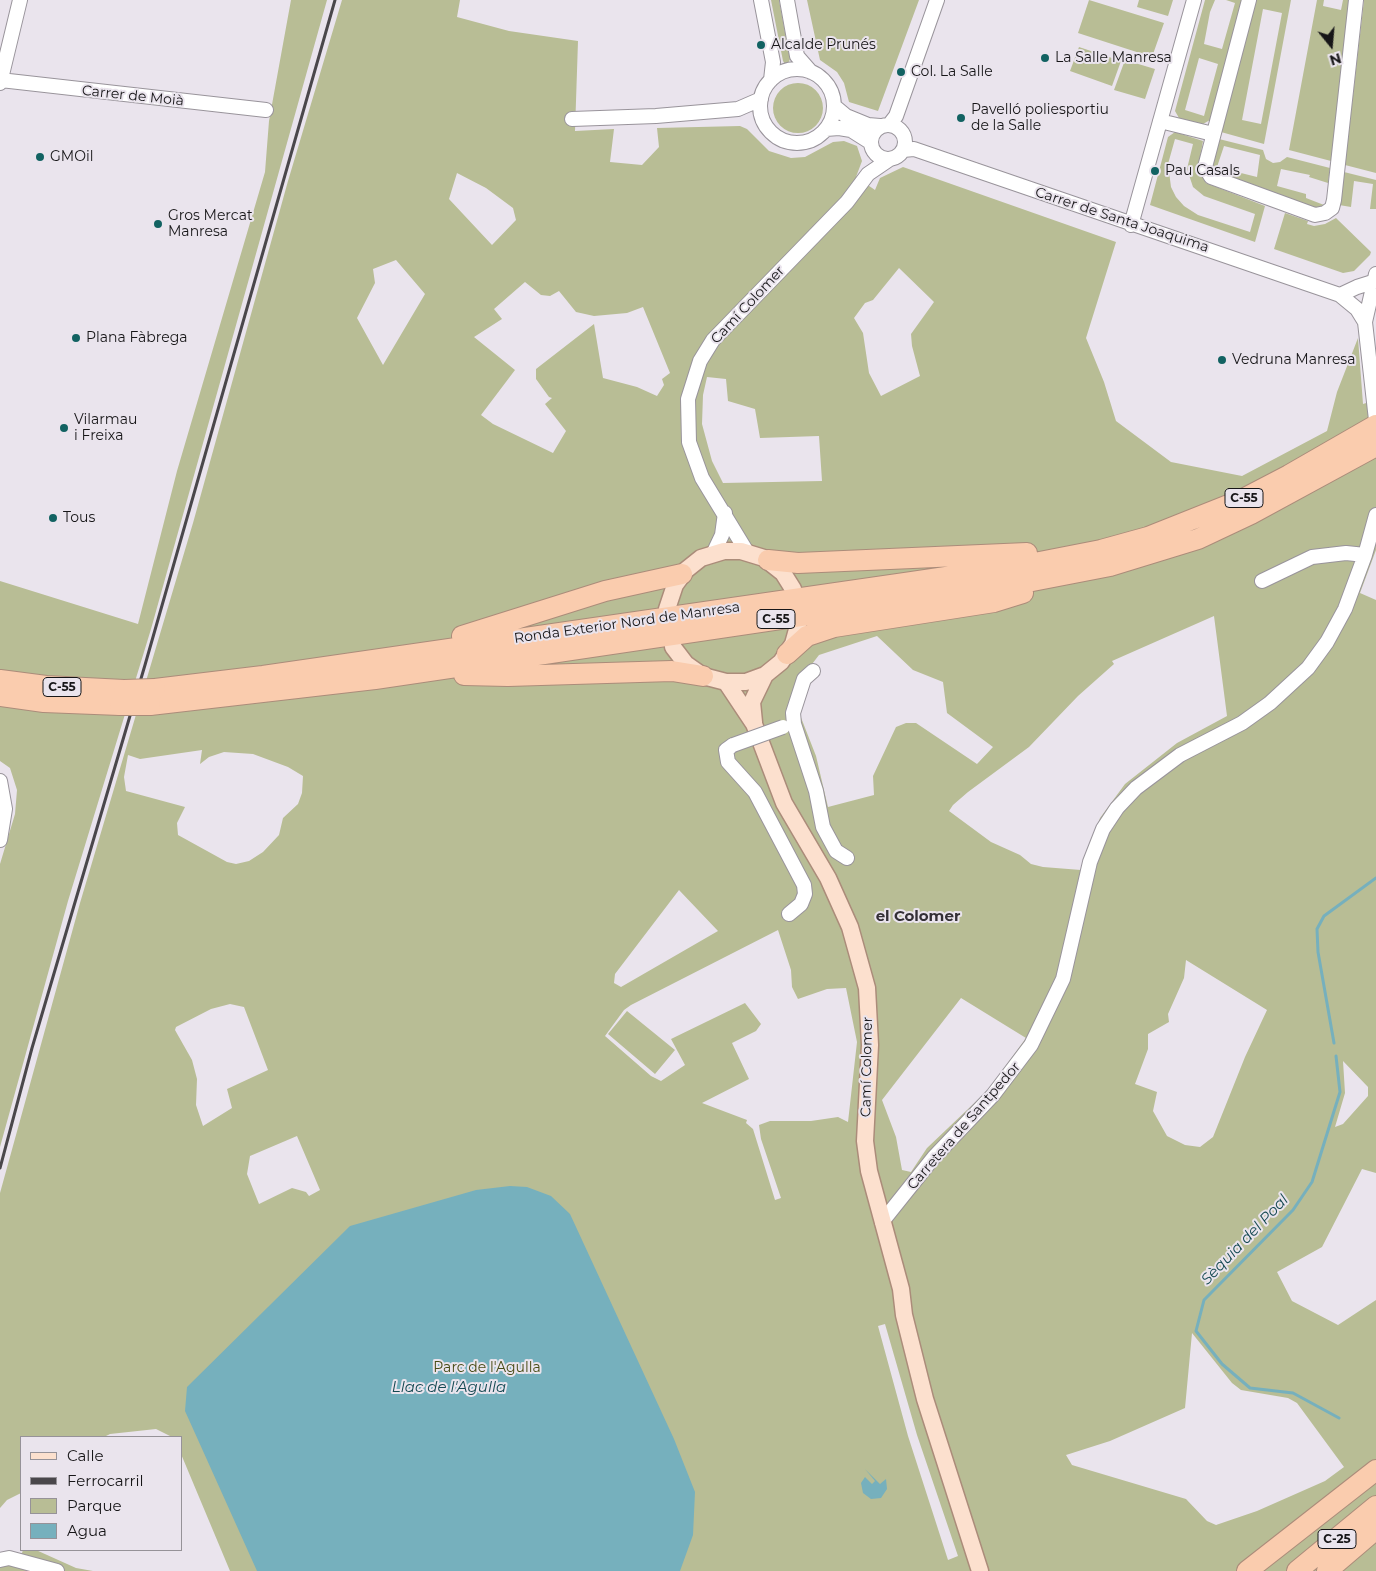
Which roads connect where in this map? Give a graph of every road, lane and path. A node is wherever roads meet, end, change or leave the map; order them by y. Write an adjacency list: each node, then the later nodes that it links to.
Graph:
1 (20, 0): 10 (street)
2 (761, 0): 9 (street)
3 (787, 0): 8 (street)
4 (937, 0): 18 (street)
5 (1194, 0): 17 (street)
6 (1249, 0): 20 (street)
7 (1356, 0): 20 (street)
8 (811, 72): 9 (street); 12 (street)
9 (771, 80): 11 (street)
10 (0, 81): 14 (street, Carrer de Moià)
11 (761, 99): 13 (street); 16 (street)
12 (834, 106): 18 (street); 19 (street)
13 (738, 109): 15 (street); 16 (street)
14 (266, 110)
15 (572, 119)
16 (764, 121): 19 (street)
17 (1160, 121): 20 (street); 25 (street)
18 (885, 125): 21 (street); 22 (street)
19 (826, 129): 21 (street)
20 (1213, 134)
21 (871, 145): 23 (street); 24 (street, Camí Colomer)
22 (903, 150): 23 (street); 25 (street, Carrer de Santa Joaquima)
23 (890, 159): 24 (street, Camí Colomer)
24 (868, 174): 32 (street, Camí Colomer)
25 (1132, 225): 27 (street, Carrer de Santa Joaquima)
26 (1375, 279): 27 (street); 28 (street)
27 (1340, 295): 28 (street, Carrer de Santa Joaquima)
28 (1366, 322): 29 (street)
29 (1376, 420)
30 (1376, 425): 37 (highway, Ronda Exterior Nord de Manresa / C-55)
31 (1376, 446): 37 (highway, Ronda Exterior Nord de Manresa / C-55)
32 (725, 513): 34 (street, Camí Colomer); 35 (street)
33 (1376, 515): 36 (street, Carretera de Santpedor)
34 (747, 552): 35 (main road); 38 (main road)
35 (713, 554): 39 (main road)
36 (1365, 555): 40 (street); 62 (street, Carretera de Santpedor)
37 (1106, 558): 38 (highway); 45 (highway); 46 (highway, Ronda Exterior Nord de Manresa / C-55); 48 (highway, Ronda Exterior Nord de Manresa / C-55)
38 (768, 560): 41 (main road)
39 (682, 574): 42 (main road); 46 (highway)
40 (1262, 581)
41 (793, 589)
42 (667, 608)
43 (798, 626): 45 (main road)
44 (674, 646): 50 (main road)
45 (787, 654): 49 (main road)
46 (359, 662): 54 (highway, Ronda Exterior Nord de Manresa / C-55)
47 (813, 671): 57 (street)
48 (410, 674): 50 (highway); 54 (highway, Ronda Exterior Nord de Manresa / C-55)
49 (764, 675): 52 (main road); 56 (main road, Camí Colomer)
50 (703, 676): 52 (main road)
51 (0, 680): 55 (highway, Ronda Exterior Nord de Manresa / C-55)
52 (726, 682): 56 (main road, Camí Colomer)
53 (0, 696): 55 (highway, Ronda Exterior Nord de Manresa / C-55)
54 (153, 697): 55 (highway, Ronda Exterior Nord de Manresa / C-55, bridge)
55 (122, 698)
56 (754, 724): 62 (main road, Camí Colomer)
57 (789, 725): 60 (street); 61 (street, bridge)
58 (0, 781): 59 (street)
59 (0, 840)
60 (847, 858)
61 (789, 914)
62 (882, 1222): 69 (main road)
63 (1376, 1470): 70 (highway)
64 (1376, 1506): 71 (highway, C-25)
65 (1376, 1529): 72 (highway, C-25)
66 (1376, 1544): 73 (highway)
67 (0, 1560): 68 (street)
68 (57, 1571)
69 (980, 1571)
70 (1247, 1571)
71 (1297, 1571)
72 (1327, 1571)
73 (1346, 1571)

